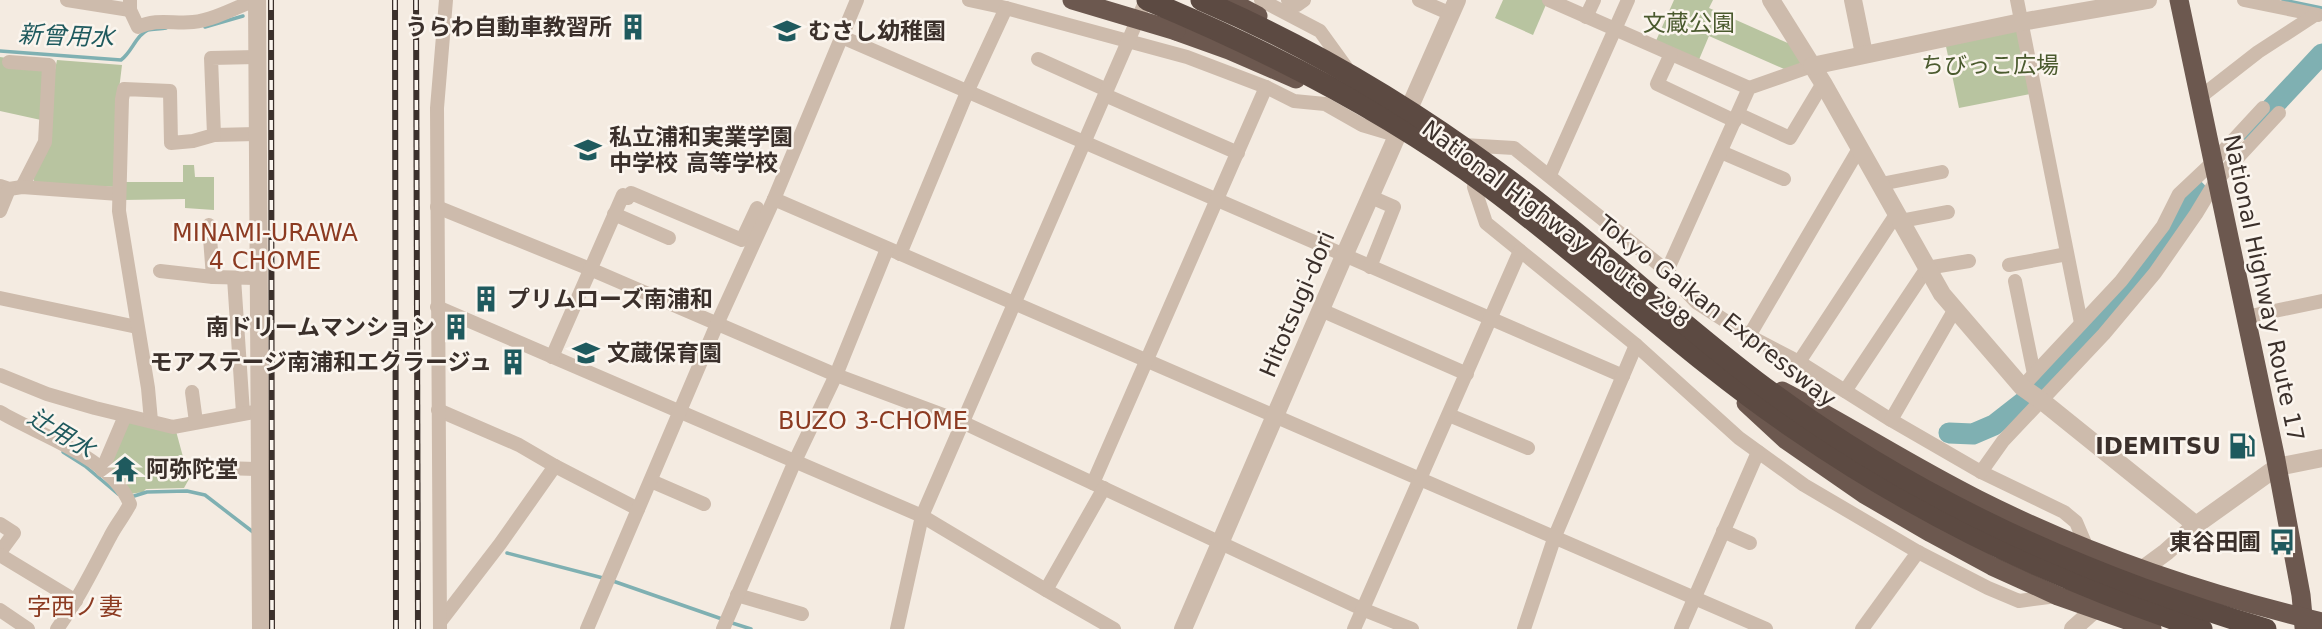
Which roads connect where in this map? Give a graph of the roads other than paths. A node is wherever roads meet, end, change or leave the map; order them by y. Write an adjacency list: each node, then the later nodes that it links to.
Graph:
1 (67, 0): 23 (street)
2 (256, 0): 23 (street); 34 (street)
3 (446, 0): 68 (street)
4 (858, 0): 30 (street)
5 (969, 0): 25 (street)
6 (1072, 0): 51 (highway, National Highway Route 298, bridge)
7 (1146, 0): 31 (street); 182 (highway, Tokyo Gaikan Expressway, bridge)
8 (1201, 0): 183 (highway, Tokyo Gaikan Expressway, bridge)
9 (1228, 0): 38 (highway, National Highway Route 298)
10 (1261, 0): 38 (street)
11 (1288, 0): 12 (street)
12 (1304, 0)
13 (1419, 0): 24 (street)
14 (1549, 0): 27 (street)
15 (1594, 0): 27 (street)
16 (1628, 0): 29 (street)
17 (1770, 0): 37 (street)
18 (1853, 0): 33 (street)
19 (2017, 0): 28 (street)
20 (2148, 0): 28 (street)
21 (2179, 0): 44 (highway, National Highway Route 17)
22 (2244, 0): 26 (street)
23 (130, 5)
24 (1454, 7): 46 (street, Hitotsugi-dori)
25 (1006, 8): 31 (street); 42 (street)
26 (2319, 15): 44 (street)
27 (1586, 17): 29 (street)
28 (2021, 22): 33 (street); 78 (street)
29 (1615, 30): 32 (street); 59 (street)
30 (842, 37): 42 (street); 66 (street)
31 (1129, 40): 40 (street); 43 (street)
32 (1671, 54): 41 (street); 48 (street)
33 (1864, 54): 37 (street)
34 (257, 57): 49 (street); 50 (street)
35 (1038, 59): 43 (street)
36 (9, 62): 62 (street)
37 (1812, 66): 39 (street); 41 (street)
38 (1346, 67): 46 (highway, National Highway Route 298)
39 (1823, 83): 48 (street); 54 (street)
40 (1266, 88): 51 (street); 56 (street)
41 (1749, 88): 48 (street)
42 (968, 90): 52 (street); 77 (street)
43 (1106, 92): 52 (street); 56 (street)
44 (2199, 98): 58 (highway, National Highway Route 17)
45 (2263, 108): 58 (street)
46 (1411, 110): 51 (street, Hitotsugi-dori); 53 (highway, National Highway Route 298)
47 (2279, 113): 58 (street)
48 (1736, 118): 55 (street)
49 (257, 134): 50 (street); 89 (street)
50 (214, 135): 64 (street)
51 (1399, 136): 63 (highway, National Highway Route 298); 65 (street, Hitotsugi-dori)
52 (1084, 142): 67 (street); 93 (street)
53 (1458, 145): 59 (street); 111 (highway, National Highway Route 298)
54 (1860, 146): 61 (street); 102 (street)
55 (1721, 152): 60 (street); 86 (street)
56 (1238, 153): 67 (street)
57 (1942, 172): 61 (street)
58 (2214, 172): 97 (highway, National Highway Route 17); 99 (street); 115 (street)
59 (1550, 175): 86 (street)
60 (1784, 178)
61 (1881, 184): 73 (street)
62 (10, 187): 64 (street); 70 (street)
63 (1474, 187): 76 (street); 111 (highway, National Highway Route 298)
64 (119, 194): 101 (street)
65 (1371, 197): 79 (street, Hitotsugi-dori); 82 (street)
66 (774, 199): 77 (street); 100 (street)
67 (1218, 200): 79 (street); 105 (street)
68 (437, 207): 84 (street); 94 (street)
69 (757, 208): 72 (street)
70 (0, 211)
71 (1948, 212): 73 (street)
72 (614, 214): 75 (street); 84 (street)
73 (1899, 217): 83 (street); 106 (street)
74 (209, 225): 87 (street)
75 (670, 238)
76 (1520, 251): 98 (street); 103 (street)
77 (893, 252): 93 (street); 109 (street)
78 (2067, 254): 81 (street); 99 (street)
79 (1344, 256): 82 (street); 96 (street, Hitotsugi-dori)
80 (1969, 261): 83 (street)
81 (2009, 265)
82 (1370, 267): 98 (street)
83 (1927, 268): 95 (street); 113 (street)
84 (590, 269): 100 (street); 104 (street)
85 (160, 271): 87 (street)
86 (1667, 271): 102 (street)
87 (213, 277): 88 (street)
88 (234, 278): 89 (street); 119 (street)
89 (259, 278): 119 (street)
90 (2015, 281): 112 (street)
91 (0, 298): 101 (street)
92 (2322, 301): 97 (street)
93 (1013, 304): 105 (street); 126 (street)
94 (437, 307): 104 (street); 116 (street)
95 (1955, 309): 112 (street); 123 (street)
96 (1321, 310): 107 (street); 122 (street, Hitotsugi-dori)
97 (2246, 317): 132 (highway, National Highway Route 17)
98 (1491, 319): 107 (street); 110 (street)
99 (2081, 323): 112 (street)
100 (716, 324): 109 (street); 117 (street)
101 (137, 327): 124 (street)
102 (1749, 336): 106 (street)
103 (1636, 345): 110 (street); 128 (street)
104 (552, 357): 117 (street)
105 (1145, 361): 122 (street); 140 (street)
106 (1799, 362): 113 (street)
107 (1467, 374): 120 (street)
108 (0, 375): 121 (street)
109 (836, 375): 126 (street); 130 (street)
110 (1623, 376): 147 (street)
111 (1729, 376): 137 (highway, National Highway Route 298); 150 (highway); 156 (highway)
112 (2028, 380): 115 (street)
113 (1845, 391): 123 (street)
114 (191, 392): 125 (street)
115 (2042, 401): 136 (street); 145 (street)
116 (438, 410): 131 (street); 165 (street)
117 (681, 411): 130 (street); 139 (street)
118 (0, 412): 135 (street)
119 (251, 412): 125 (street); 134 (street)
120 (1449, 415): 127 (street); 138 (street)
121 (125, 416): 124 (street); 135 (street)
122 (1275, 416): 138 (street); 148 (street, Hitotsugi-dori)
123 (1891, 420): 136 (street)
124 (151, 421): 125 (street)
125 (196, 422)
126 (962, 422): 140 (street); 143 (street)
127 (1528, 448)
128 (1758, 452): 146 (street); 151 (street)
129 (2322, 458): 132 (street)
130 (795, 461): 143 (street); 155 (street)
131 (555, 466): 142 (street); 165 (street)
132 (2277, 467): 145 (street); 164 (highway, National Highway Route 17)
133 (222, 468): 134 (street)
134 (260, 469): 169 (street)
135 (102, 470): 158 (street)
136 (1981, 472): 150 (street)
137 (1877, 476)
138 (1420, 480): 147 (street); 159 (street)
139 (651, 481): 141 (street); 142 (street)
140 (1098, 485): 148 (street); 154 (street)
141 (704, 504)
142 (638, 509): 170 (street)
143 (922, 516): 154 (street); 172 (street)
144 (0, 524): 152 (street)
145 (2196, 526): 153 (street)
146 (1723, 531): 149 (street); 157 (street)
147 (1555, 536): 157 (street); 177 (street)
148 (1222, 543): 159 (street); 174 (street, Hitotsugi-dori)
149 (1750, 543)
150 (2087, 548): 153 (highway)
151 (1918, 552): 156 (street); 180 (street)
152 (0, 553): 158 (street)
153 (2142, 569): 161 (street); 164 (highway)
154 (1046, 590): 173 (street)
155 (737, 595): 162 (street); 171 (street)
156 (2058, 596): 161 (highway)
157 (1694, 598): 178 (street); 179 (street)
158 (76, 601): 168 (street)
159 (1363, 609): 175 (street); 176 (street)
160 (0, 610): 167 (street)
161 (2094, 610): 166 (highway); 181 (street)
162 (802, 614)
163 (2322, 622): 164 (highway)
164 (2303, 623)
165 (440, 625)
166 (2141, 627)
167 (28, 629)
168 (57, 629)
169 (261, 629)
170 (587, 629)
171 (723, 629)
172 (897, 629)
173 (1114, 629)
174 (1183, 629)
175 (1354, 629)
176 (1412, 629)
177 (1524, 629)
178 (1681, 629)
179 (1766, 629)
180 (1862, 629)
181 (2073, 629)
182 (2202, 629)
183 (2266, 629)

